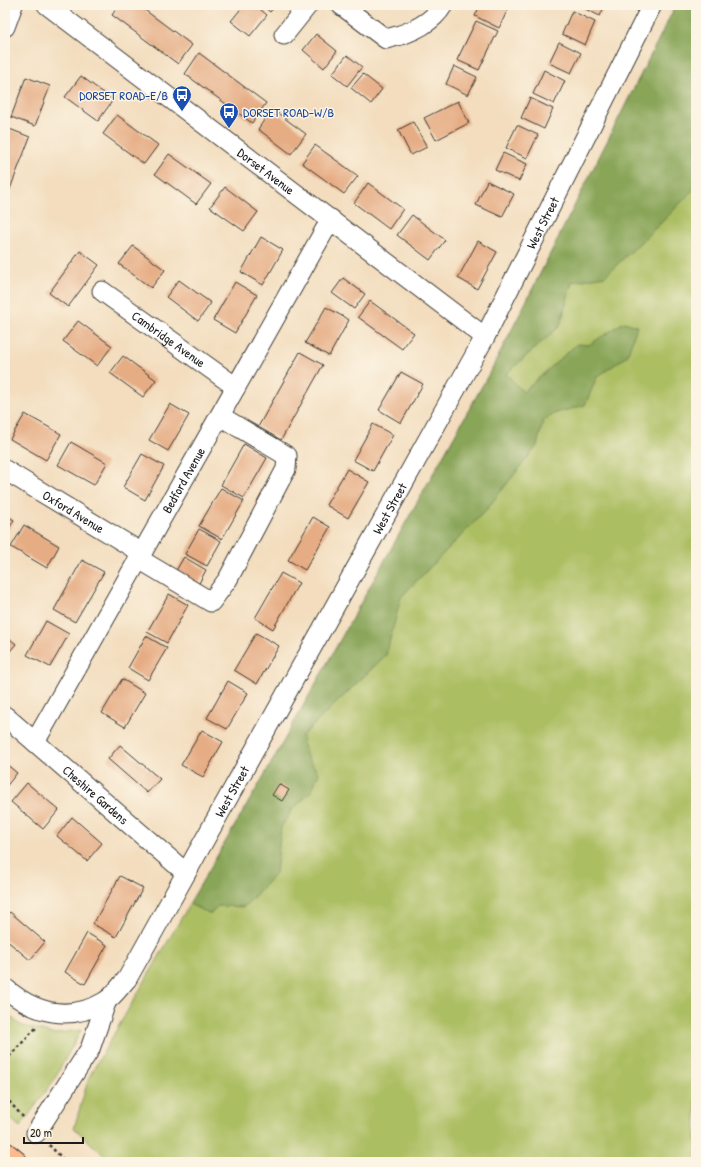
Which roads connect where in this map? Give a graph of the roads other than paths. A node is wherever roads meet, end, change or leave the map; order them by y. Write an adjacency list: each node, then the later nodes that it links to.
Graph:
1 (13, 5): 7 (street)
2 (47, 5): 9 (street, Dorset Avenue)
3 (308, 5): 8 (street)
4 (341, 5): 5 (street)
5 (443, 5)
6 (652, 5): 11 (street, West Street)
7 (5, 27)
8 (284, 35)
9 (331, 219): 11 (street, Dorset Avenue); 12 (street, Bedford Avenue)
10 (102, 291): 12 (street, Cambridge Avenue)
11 (485, 337): 18 (street, West Street)
12 (236, 387): 13 (street, Bedford Avenue)
13 (220, 416): 15 (street, Bedford Avenue); 15 (street, Oxford Avenue)
14 (5, 470): 15 (street, Oxford Avenue)
15 (141, 556): 17 (street, Bedford Avenue)
16 (5, 716): 17 (street, Cheshire Gardens)
17 (35, 742): 18 (street, Cheshire Gardens)
18 (186, 873): 20 (street, West Street)
19 (5, 988): 20 (street)
20 (107, 1000): 21 (street)
21 (36, 1133)
22 (5, 1153): 23 (highway)
23 (16, 1162)

